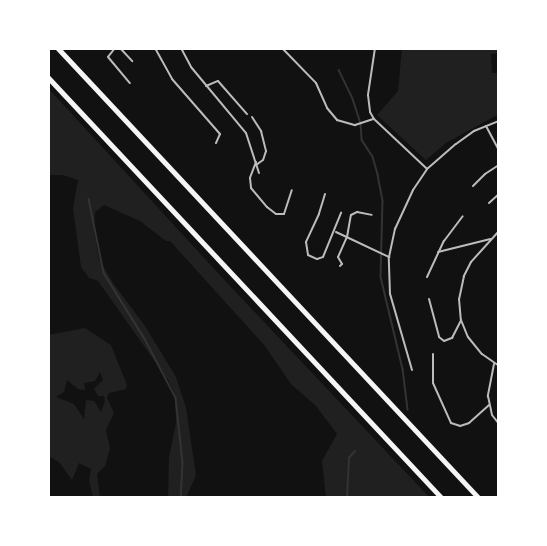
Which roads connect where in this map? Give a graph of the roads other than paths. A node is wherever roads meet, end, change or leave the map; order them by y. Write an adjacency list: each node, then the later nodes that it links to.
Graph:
1 (58, 48): 50 (highway)
2 (115, 48): 12 (street)
3 (120, 48): 10 (street)
4 (154, 48): 19 (street)
5 (181, 48): 13 (street)
6 (282, 48): 9 (street)
7 (293, 48): 9 (street)
8 (375, 48): 16 (street)
9 (288, 54): 16 (street)
10 (132, 61)
11 (48, 77): 49 (highway)
12 (130, 83)
13 (206, 86): 14 (street); 21 (street)
14 (247, 114)
15 (252, 117): 21 (street)
16 (374, 119): 23 (street)
17 (499, 121): 18 (street)
18 (486, 126): 20 (street); 23 (street)
19 (216, 143)
20 (499, 150)
21 (256, 164): 24 (street); 26 (street)
22 (499, 165): 25 (street)
23 (426, 170): 38 (street)
24 (259, 173)
25 (473, 186)
26 (292, 190)
27 (325, 194): 34 (street)
28 (499, 194): 29 (street)
29 (489, 203)
30 (341, 213): 34 (street)
31 (372, 215): 35 (street)
32 (463, 216): 37 (street)
33 (499, 231): 36 (street)
34 (336, 232): 35 (street)
35 (347, 237): 38 (street); 39 (street)
36 (490, 239): 37 (street); 42 (street)
37 (437, 253): 40 (street)
38 (389, 256): 46 (street)
39 (340, 266)
40 (427, 277)
41 (429, 299): 42 (street)
42 (461, 320): 44 (street)
43 (432, 354): 47 (street)
44 (494, 364): 45 (street); 47 (street)
45 (499, 366)
46 (412, 370)
47 (489, 405): 48 (street)
48 (499, 424)
49 (442, 498)
50 (478, 498)

